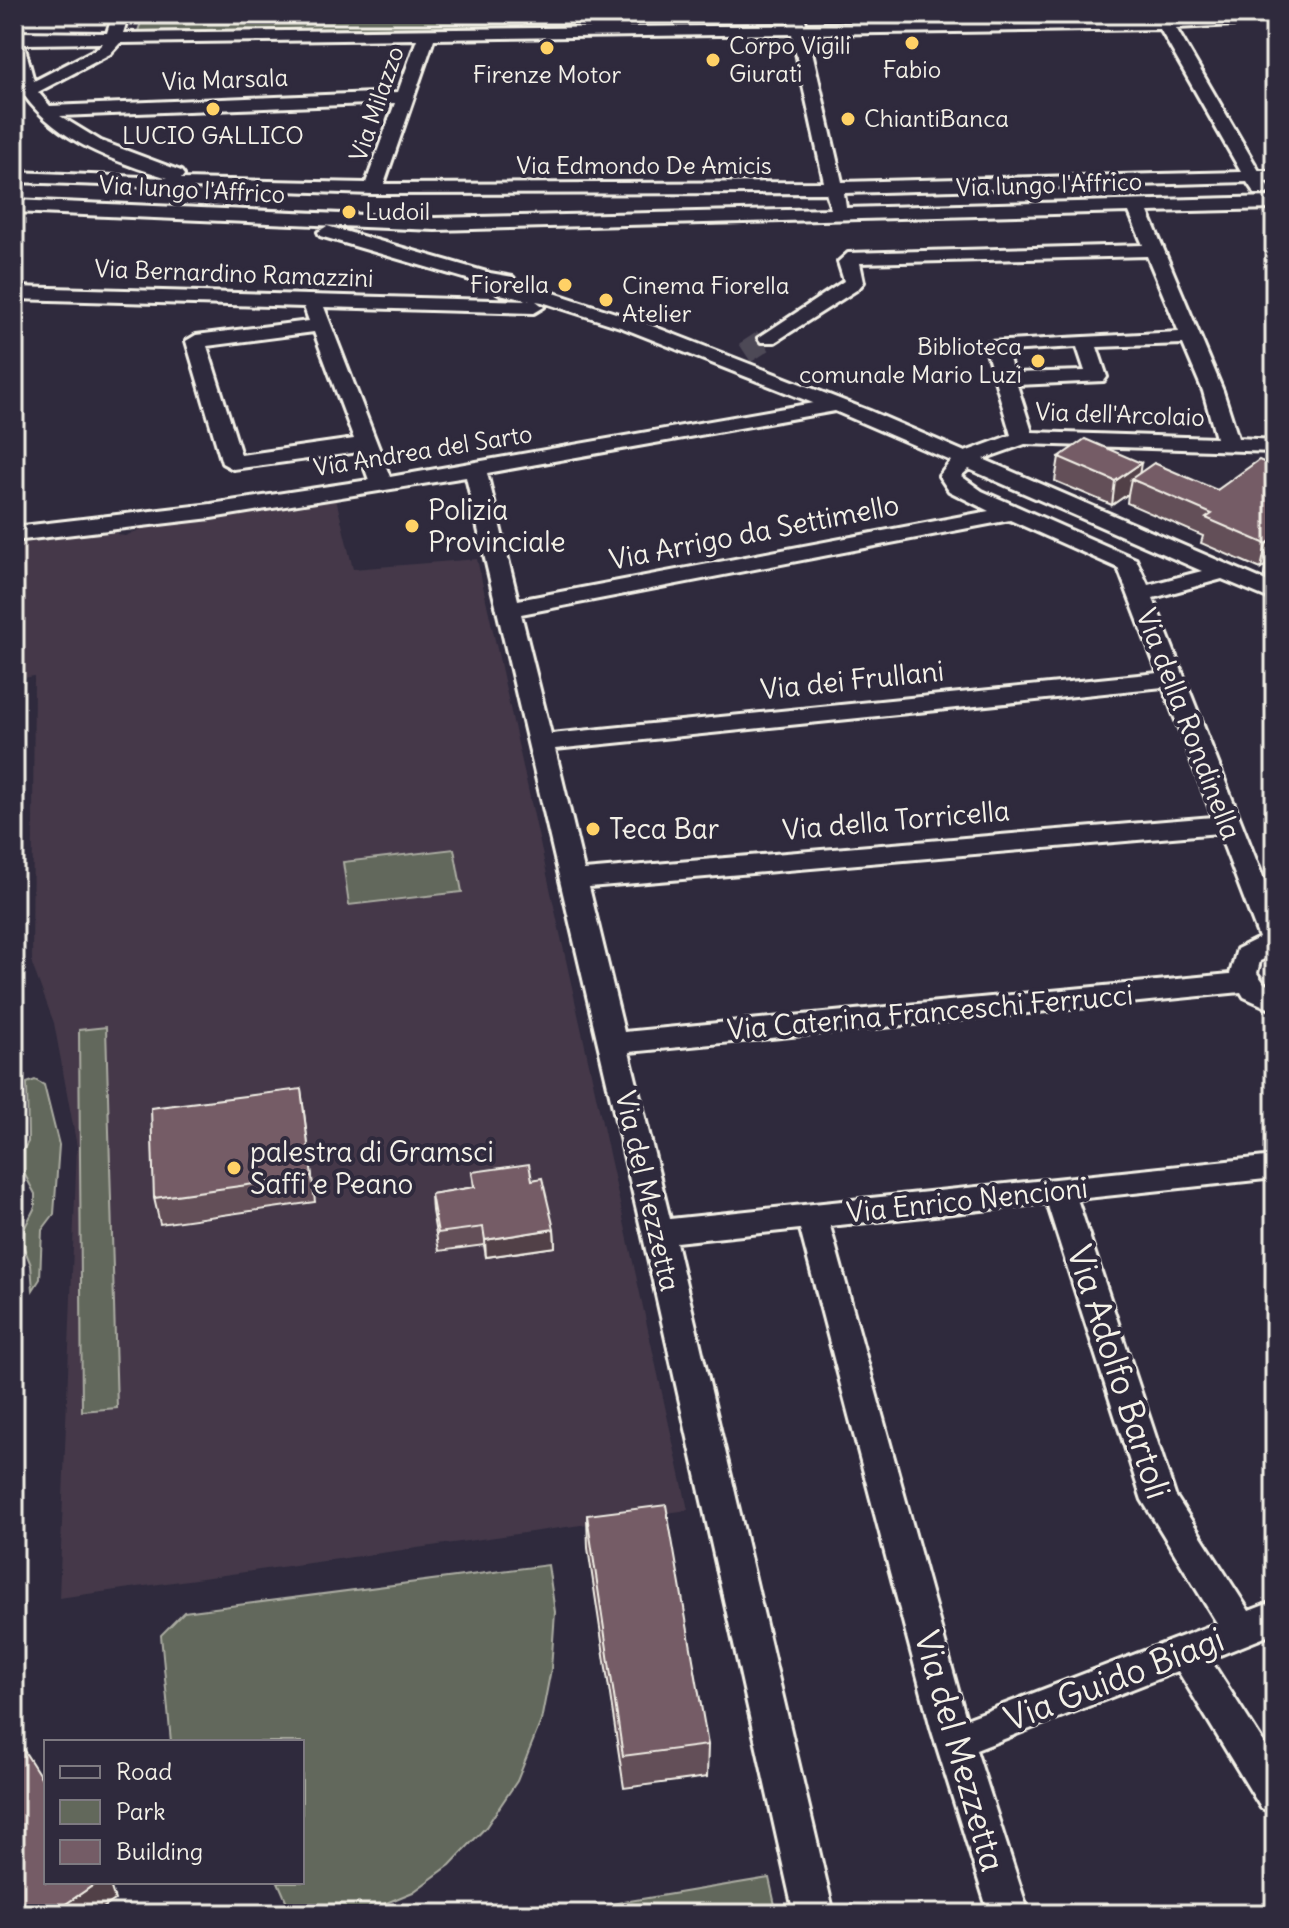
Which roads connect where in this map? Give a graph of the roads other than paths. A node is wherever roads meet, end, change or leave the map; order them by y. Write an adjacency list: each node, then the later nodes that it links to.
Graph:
1 (121, 14): 7 (street)
2 (1275, 18): 4 (street)
3 (798, 22): 4 (street); 5 (street); 19 (street)
4 (1166, 25): 14 (street)
5 (427, 34): 7 (street); 9 (street, Via Milazzo)
6 (14, 38): 7 (street); 8 (street)
7 (113, 39): 8 (street)
8 (22, 90): 10 (street)
9 (405, 97): 10 (street, Via Marsala); 20 (street, Via Milazzo)
10 (47, 111): 11 (street)
11 (140, 174): 15 (street, Via Edmondo De Amicis); 17 (street, Via Edmondo De Amicis)
12 (1275, 176): 14 (street, Via Edmondo De Amicis)
13 (14, 177): 15 (street, Via Edmondo De Amicis)
14 (1254, 177): 16 (street, Via Edmondo De Amicis); 26 (street)
15 (44, 179): 25 (street, Via lungo l'Affrico)
16 (1185, 179): 18 (street, Via Edmondo De Amicis); 22 (street)
17 (258, 187): 20 (street, Via Edmondo De Amicis); 30 (street, Via lungo l'Affrico)
18 (892, 187): 19 (street, Via Edmondo De Amicis); 27 (street)
19 (835, 188): 21 (street, Via Edmondo De Amicis); 28 (street)
20 (373, 189): 21 (street, Via Edmondo De Amicis)
21 (468, 191): 32 (street)
22 (1194, 204): 24 (street, Via lungo l'Affrico); 26 (street, Via lungo l'Affrico)
23 (14, 206): 25 (street, Via lungo l'Affrico)
24 (1136, 206): 27 (street, Via lungo l'Affrico); 33 (street)
25 (34, 207): 29 (street, Via lungo l'Affrico)
26 (1273, 207)
27 (905, 212): 28 (street, Via lungo l'Affrico)
28 (840, 215): 32 (street, Via lungo l'Affrico)
29 (280, 219): 30 (street, Via lungo l'Affrico); 34 (street)
30 (349, 222): 31 (street, Via lungo l'Affrico); 34 (street)
31 (431, 224): 32 (street, Via lungo l'Affrico); 34 (street)
32 (465, 224)
33 (1154, 250): 41 (street); 42 (street)
34 (394, 252): 35 (street)
35 (488, 279): 38 (street); 39 (street)
36 (14, 293): 37 (street, Via Bernardino Ramazzini)
37 (313, 303): 38 (street, Via Bernardino Ramazzini); 40 (street)
38 (453, 305): 39 (street, Via Bernardino Ramazzini)
39 (586, 309): 45 (street)
40 (321, 325): 47 (street); 47 (street)
41 (768, 338)
42 (1192, 338): 43 (street); 48 (street)
43 (1085, 341): 44 (street); 44 (street)
44 (1005, 379): 46 (street)
45 (837, 405): 50 (street); 51 (street, Via Andrea del Sarto)
46 (1023, 438): 48 (street, Via dell'Arcolaio); 50 (street, Via dell'Arcolaio)
47 (367, 444): 52 (street)
48 (1229, 444): 49 (street, Via dell'Arcolaio)
49 (1275, 446)
50 (967, 459): 53 (street); 55 (street)
51 (475, 470): 52 (street, Via Andrea del Sarto); 58 (street, Via del Mezzetta)
52 (382, 485): 54 (street, Via Andrea del Sarto)
53 (1012, 513): 56 (street, Via della Rondinella); 58 (street, Via Arrigo da Settimello)
54 (14, 534)
55 (1223, 572): 56 (street, Via della Rondinella); 57 (street)
56 (1139, 594): 59 (street, Via della Rondinella)
57 (1275, 594)
58 (508, 609): 60 (street, Via del Mezzetta)
59 (1171, 679): 60 (street, Via dei Frullani); 61 (street, Via della Rondinella)
60 (540, 743): 62 (street, Via del Mezzetta)
61 (1227, 824): 62 (street, Via della Torricella); 63 (street, Via della Rondinella)
62 (571, 880): 66 (street, Via del Mezzetta)
63 (1275, 944): 64 (street, Via della Rondinella)
64 (1247, 982): 65 (street); 66 (street, Via Caterina Franceschi Ferrucci)
65 (1275, 1001)
66 (613, 1043): 70 (street, Via del Mezzetta)
67 (1275, 1167): 68 (street, Via Enrico Nencioni)
68 (1059, 1191): 69 (street, Via Enrico Nencioni); 71 (street, Via Adolfo Bartoli)
69 (812, 1217): 70 (street, Via Enrico Nencioni); 73 (street, Via del Mezzetta)
70 (658, 1232): 75 (street, Via del Mezzetta)
71 (1258, 1624): 72 (street, Via Guido Biagi)
72 (1186, 1652): 73 (street, Via Guido Biagi); 74 (street)
73 (954, 1741): 76 (street, Via del Mezzetta)
74 (1275, 1795)
75 (814, 1914)
76 (1009, 1914)

